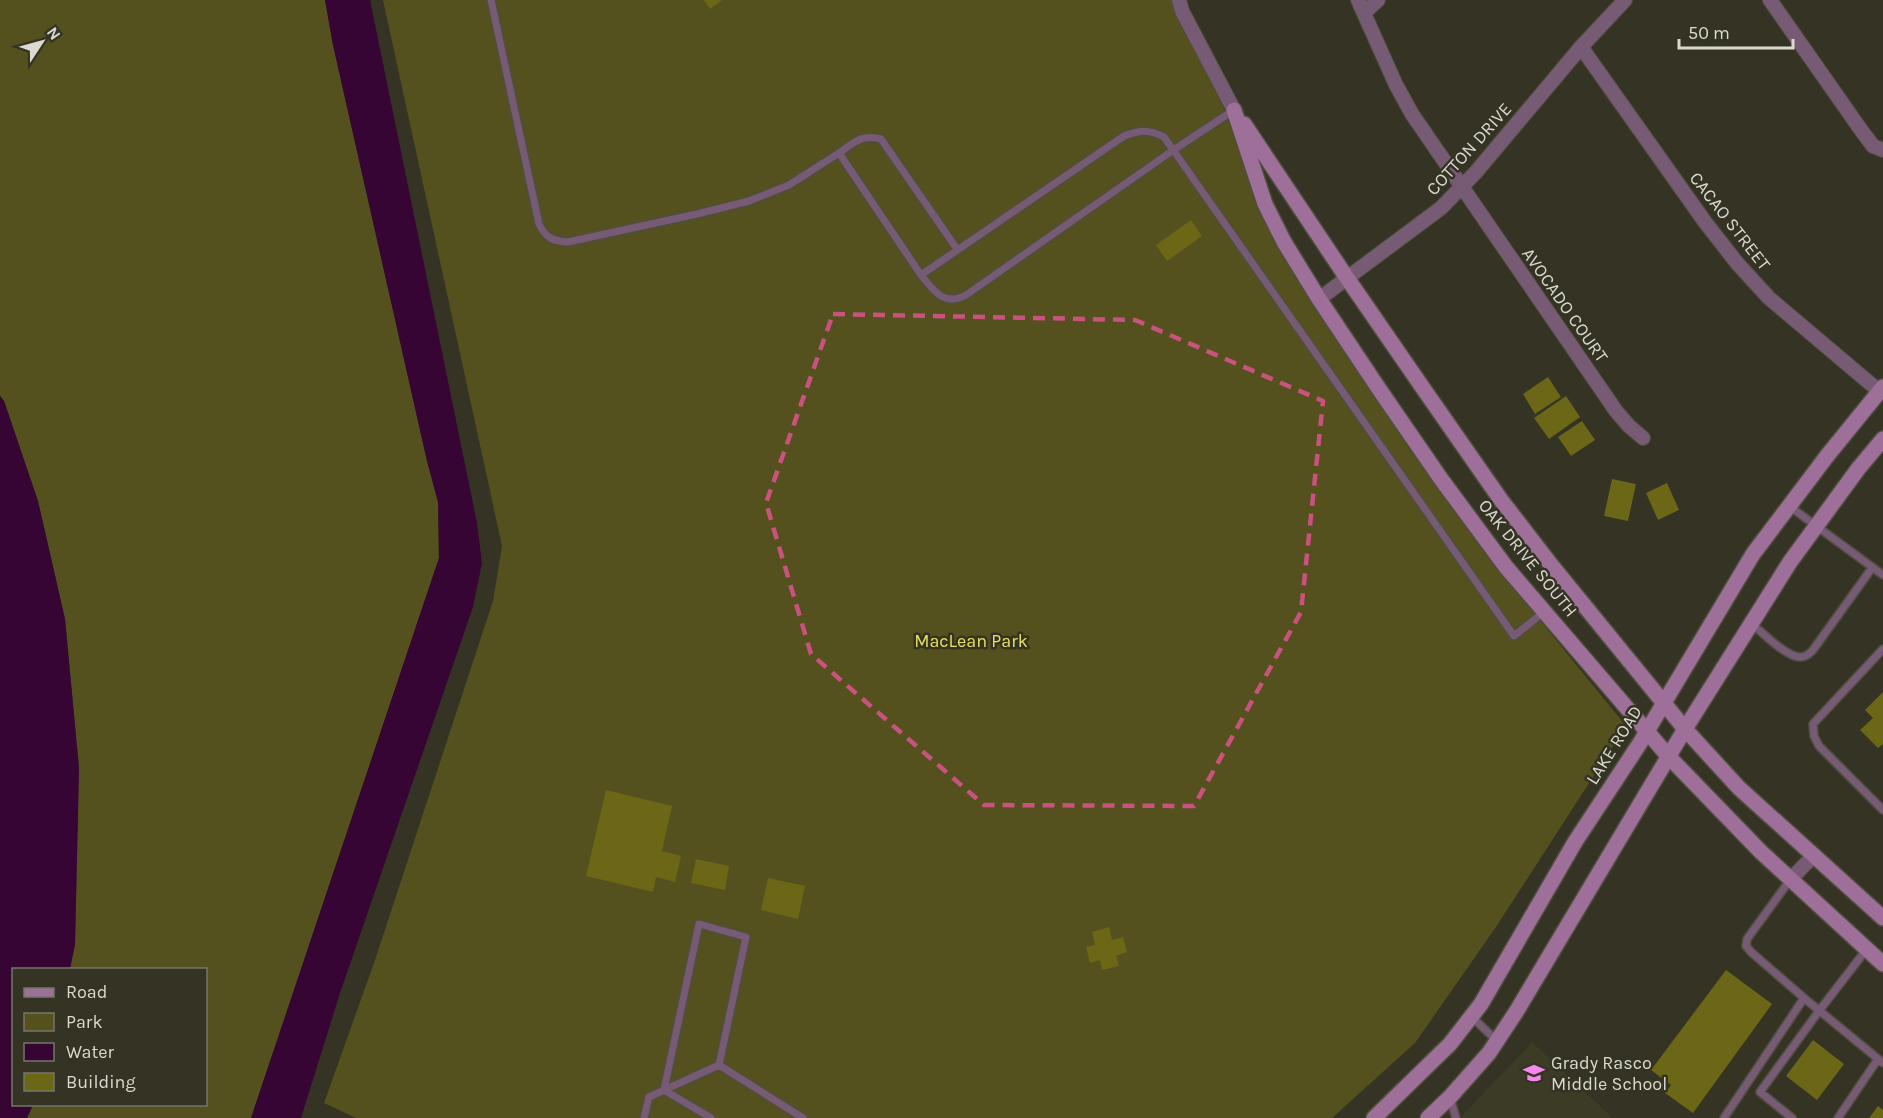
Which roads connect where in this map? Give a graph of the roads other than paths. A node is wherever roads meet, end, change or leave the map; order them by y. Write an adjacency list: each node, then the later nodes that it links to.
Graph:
1 (491, 0): 11 (lane)
2 (1179, 0): 8 (street, OAK DRIVE SOUTH)
3 (1378, 0): 6 (street)
4 (1625, 0): 7 (street, COTTON DRIVE)
5 (1770, 0): 9 (street)
6 (1361, 6): 12 (street, AVOCADO COURT)
7 (1581, 47): 12 (street, COTTON DRIVE); 17 (street, CACAO STREET)
8 (1234, 110): 10 (lane); 15 (street, OAK DRIVE SOUTH); 16 (street, OAK DRIVE SOUTH)
9 (1883, 150)
10 (1172, 151): 13 (lane); 14 (lane); 24 (lane)
11 (839, 153): 13 (lane); 14 (lane)
12 (1462, 188): 15 (street, COTTON DRIVE); 18 (street, AVOCADO COURT)
13 (957, 249): 14 (lane)
14 (921, 275)
15 (1347, 278): 16 (street, COTTON DRIVE); 27 (street, OAK DRIVE SOUTH)
16 (1318, 299): 24 (street, OAK DRIVE SOUTH)
17 (1882, 391): 20 (street, LAKE ROAD)
18 (1643, 438)
19 (1883, 439): 21 (street)
20 (1789, 506): 21 (lane); 27 (street, LAKE ROAD)
21 (1817, 526): 22 (lane); 25 (street)
22 (1872, 568): 23 (lane); 25 (lane)
23 (1883, 575)
24 (1545, 611): 29 (street, OAK DRIVE SOUTH)
25 (1752, 624): 28 (street)
26 (1883, 649): 31 (lane)
27 (1664, 703): 28 (street, OAK DRIVE SOUTH); 29 (street, LAKE ROAD)
28 (1685, 729): 30 (street); 32 (street, OAK DRIVE SOUTH)
29 (1646, 732): 30 (street, OAK DRIVE SOUTH); 39 (street, LAKE ROAD)
30 (1669, 757): 33 (street, OAK DRIVE SOUTH); 40 (street)
31 (1883, 810)
32 (1814, 855): 33 (street); 34 (street, OAK DRIVE SOUTH)
33 (1790, 880): 35 (street, OAK DRIVE SOUTH); 37 (lane)
34 (1883, 918)
35 (1866, 950): 36 (street, OAK DRIVE SOUTH); 38 (lane)
36 (1883, 964)
37 (1804, 998): 38 (lane); 51 (lane)
38 (1819, 1011): 41 (lane); 52 (lane)
39 (1471, 1016): 40 (lane); 48 (street, LAKE ROAD)
40 (1497, 1041): 44 (street)
41 (1881, 1061): 53 (lane)
42 (719, 1065): 43 (lane); 43 (lane); 47 (lane)
43 (664, 1090): 45 (lane); 46 (lane)
44 (1450, 1096): 49 (street); 50 (lane)
45 (644, 1118)
46 (711, 1118)
47 (803, 1118)
48 (1374, 1118)
49 (1428, 1118)
50 (1456, 1118)
51 (1724, 1118)
52 (1792, 1118)
53 (1838, 1118)

